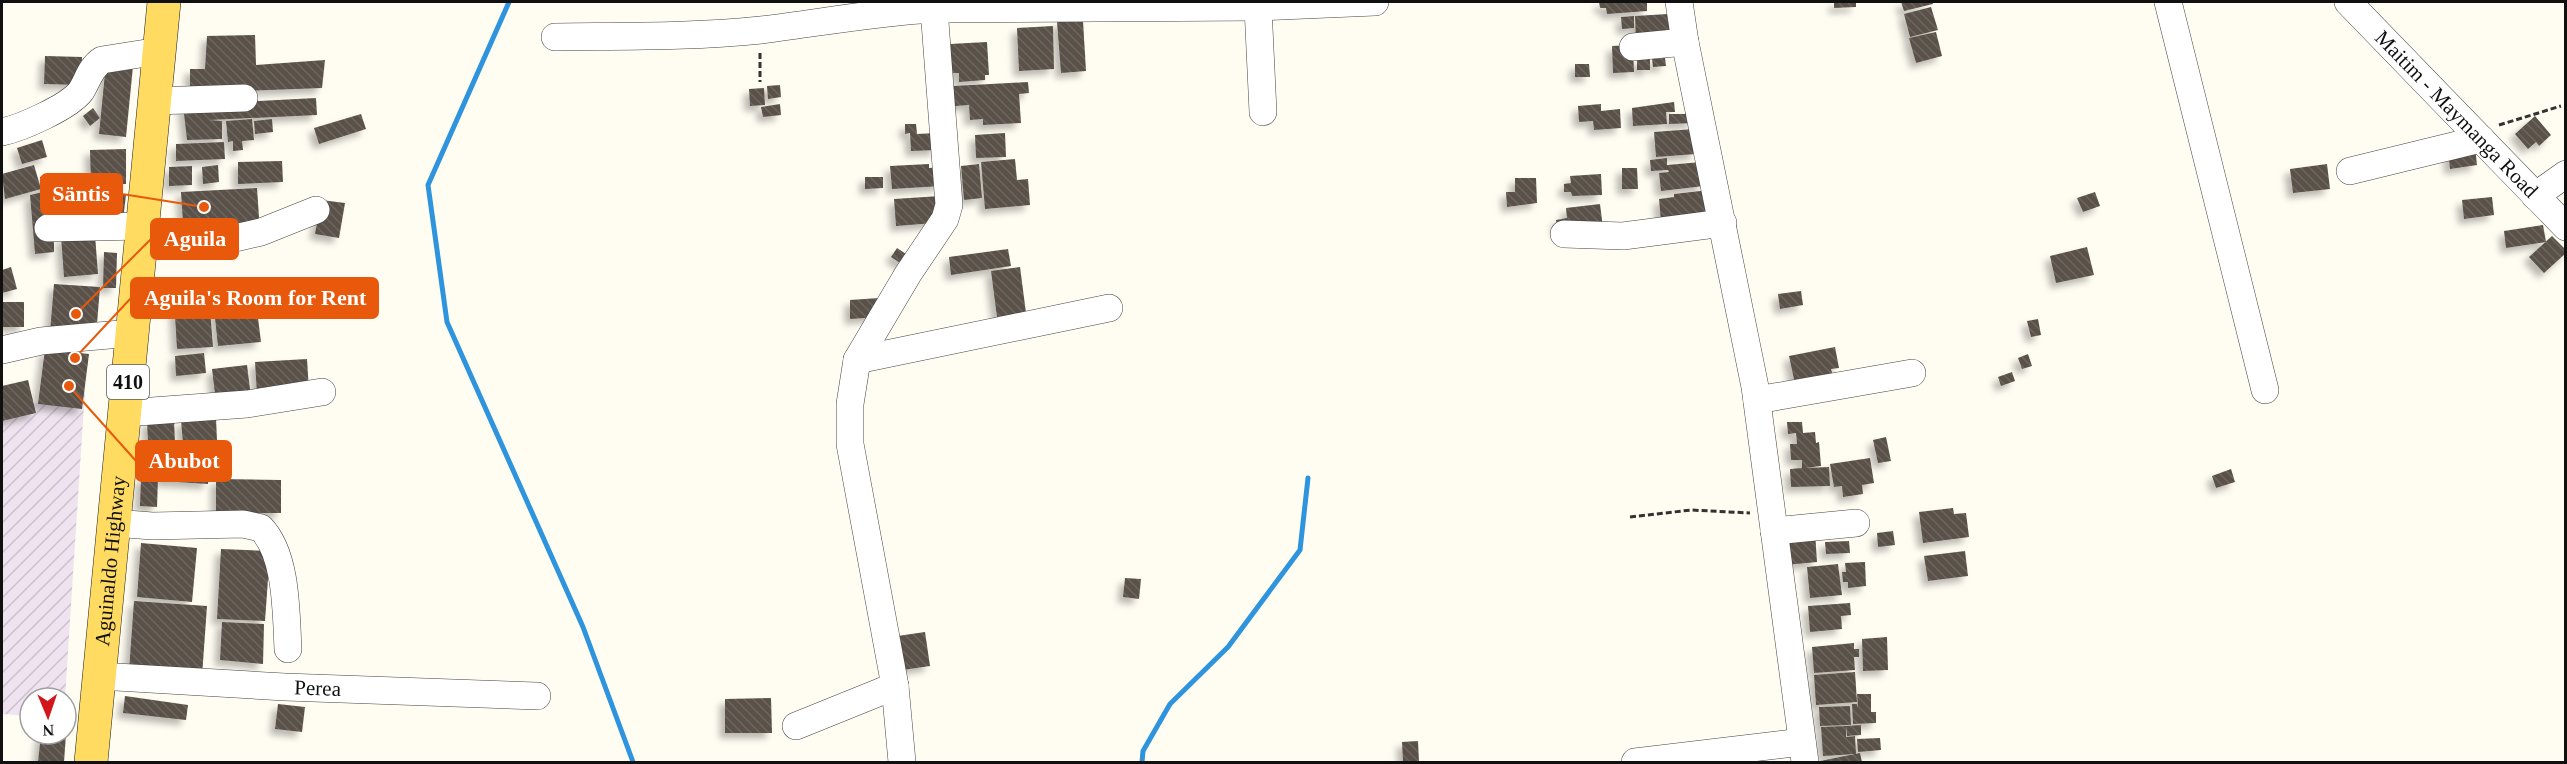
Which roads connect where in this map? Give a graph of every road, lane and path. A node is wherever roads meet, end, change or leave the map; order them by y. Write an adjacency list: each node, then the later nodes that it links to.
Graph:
1 (164, 2): 12 (main road, Aguinaldo Highway / 410)
2 (1375, 2): 6 (street)
3 (1680, 2): 10 (street)
4 (2169, 2): 34 (street)
5 (2348, 2): 19 (street, Maitim - Maymanga Road)
6 (1258, 7): 7 (street); 17 (street)
7 (934, 9): 8 (street); 32 (street)
8 (760, 30): 9 (street); 13 (path)
9 (555, 37)
10 (1685, 42): 11 (street); 24 (street)
11 (1634, 47)
12 (159, 51): 15 (main road, Aguinaldo Highway / 410); 18 (street)
13 (760, 82)
14 (244, 98): 15 (street)
15 (156, 101): 27 (main road, Aguinaldo Highway / 410)
16 (2560, 106): 19 (path)
17 (1263, 112)
18 (2, 132)
19 (2477, 136): 20 (street); 22 (street, Maitim - Maymanga Road)
20 (2350, 171)
21 (2565, 174): 22 (street)
22 (2535, 196): 25 (street, Maitim - Maymanga Road)
23 (316, 210): 27 (street)
24 (1724, 223): 28 (street); 36 (street)
25 (2565, 227)
26 (48, 228): 27 (street)
27 (141, 233): 30 (main road, Aguinaldo Highway / 410)
28 (1563, 234)
29 (1109, 308): 32 (street)
30 (132, 333): 31 (street); 37 (main road, Aguinaldo Highway / 410)
31 (2, 350)
32 (857, 360): 44 (street)
33 (1912, 373): 36 (street)
34 (2265, 390)
35 (322, 392): 37 (street)
36 (1757, 400): 41 (street)
37 (125, 413): 40 (main road, Aguinaldo Highway / 410)
38 (1630, 517): 41 (path)
39 (1856, 523): 41 (street)
40 (114, 524): 42 (street); 43 (main road, Aguinaldo Highway / 410)
41 (1773, 524): 47 (street)
42 (288, 649)
43 (99, 676): 45 (street, Perea); 48 (main road, Aguinaldo Highway / 410)
44 (896, 686): 46 (street); 49 (street)
45 (537, 696)
46 (796, 726)
47 (1804, 752): 50 (street)
48 (91, 762)
49 (902, 762)
50 (1635, 762)

